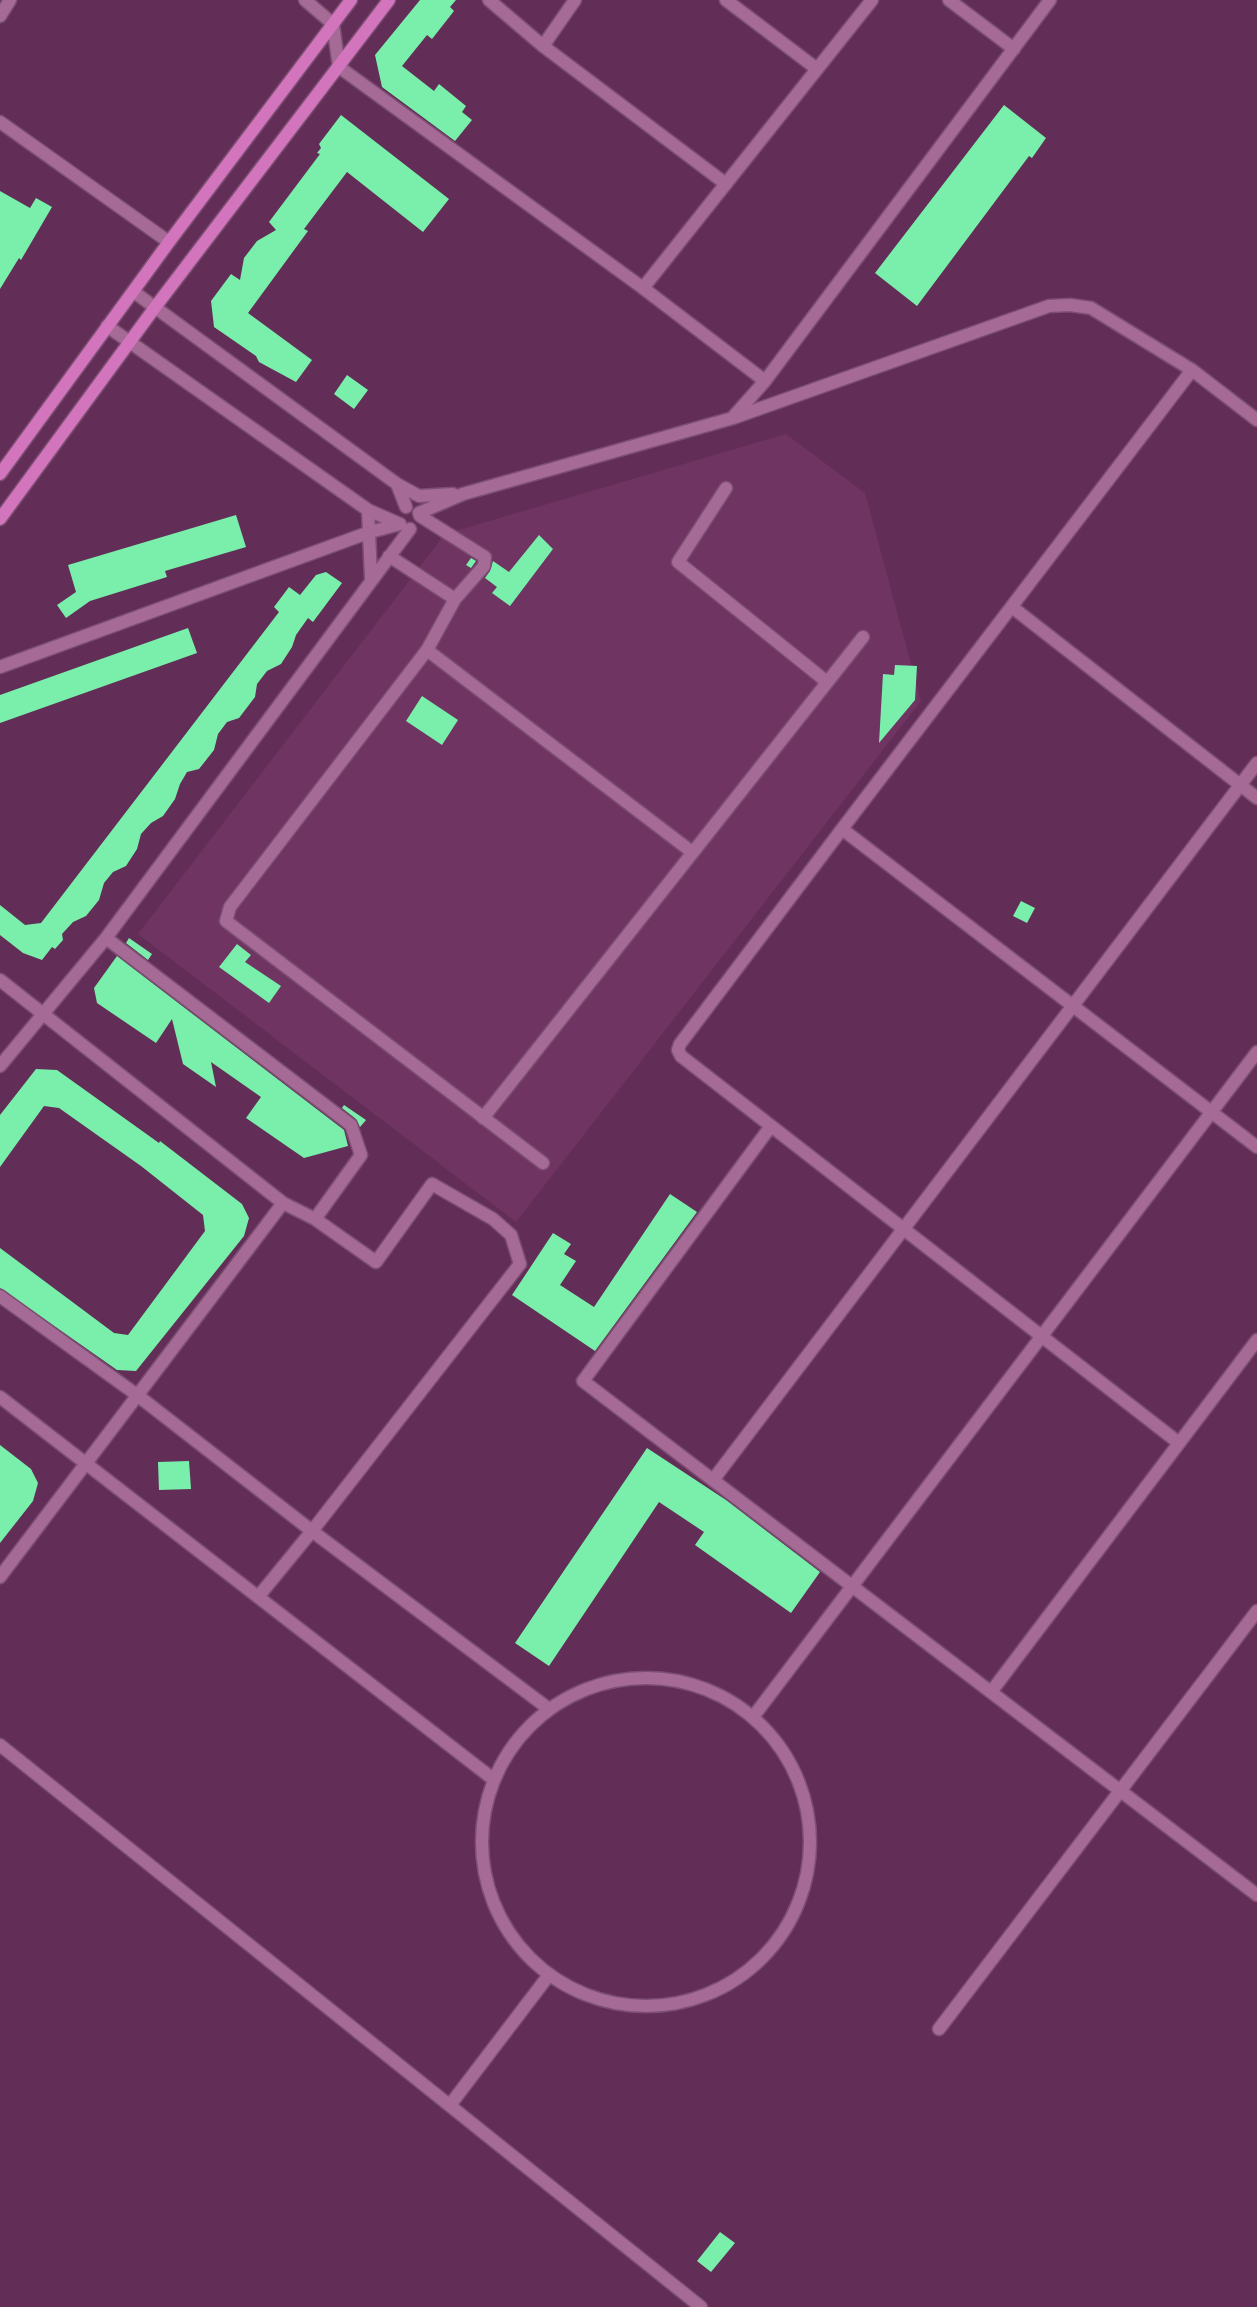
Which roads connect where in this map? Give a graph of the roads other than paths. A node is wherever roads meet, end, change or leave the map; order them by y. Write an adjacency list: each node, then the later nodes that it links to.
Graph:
1 (10, 0): 11 (street)
2 (306, 0): 12 (street)
3 (351, 0): 12 (main road)
4 (388, 0): 15 (main road)
5 (489, 0): 13 (street)
6 (575, 0): 13 (street)
7 (726, 0): 16 (street)
8 (872, 0): 16 (street)
9 (949, 0): 14 (street)
10 (1050, 0): 14 (street)
11 (0, 16)
12 (333, 24): 15 (street); 19 (main road)
13 (543, 46): 18 (street)
14 (1014, 49): 26 (street)
15 (339, 67): 20 (street); 22 (main road)
16 (818, 69): 18 (street)
17 (0, 122): 19 (street)
18 (726, 184): 20 (street)
19 (169, 242): 21 (main road)
20 (643, 288): 26 (street)
21 (134, 292): 22 (street); 23 (main road)
22 (156, 306): 24 (main road); 30 (street)
23 (107, 326): 24 (street); 29 (main road)
24 (129, 343): 34 (street); 36 (main road)
25 (1192, 370): 27 (street); 28 (street); 42 (street)
26 (765, 382): 27 (street)
27 (732, 418): 32 (street)
28 (1257, 420)
29 (0, 474)
30 (397, 484): 32 (street); 33 (street)
31 (726, 488): 46 (street)
32 (463, 494): 35 (street)
33 (406, 507): 35 (street); 37 (street)
34 (368, 510): 37 (street); 38 (street)
35 (420, 514): 37 (street); 41 (street)
36 (0, 519)
37 (405, 526): 38 (street); 39 (street)
38 (370, 532): 40 (street); 45 (street)
39 (389, 556): 40 (street); 41 (street)
40 (371, 578): 52 (street)
41 (455, 599): 44 (street)
42 (1012, 607): 48 (street); 50 (street)
43 (863, 637): 46 (street)
44 (427, 650): 51 (street); 59 (street)
45 (0, 668)
46 (827, 682): 51 (street)
47 (1257, 763): 48 (street)
48 (1240, 785): 49 (street); 54 (street)
49 (1257, 798)
50 (842, 829): 54 (street); 60 (street)
51 (692, 852): 59 (street)
52 (106, 938): 55 (street); 64 (street)
53 (0, 980): 55 (street)
54 (1073, 1006): 58 (street); 65 (street)
55 (42, 1013): 57 (street); 63 (street)
56 (1257, 1052): 58 (street)
57 (0, 1066)
58 (1212, 1112): 61 (street); 67 (street)
59 (483, 1118): 62 (street)
60 (771, 1126): 65 (street); 73 (street)
61 (1257, 1147)
62 (543, 1163)
63 (283, 1202): 64 (street); 69 (street)
64 (315, 1219): 74 (street)
65 (903, 1229): 67 (street); 73 (street)
66 (0, 1296): 69 (street)
67 (1041, 1336): 71 (street); 76 (street)
68 (1257, 1340): 71 (street)
69 (137, 1395): 72 (street); 74 (street)
70 (0, 1397): 72 (street)
71 (1179, 1443): 79 (street)
72 (87, 1465): 75 (street); 77 (street)
73 (713, 1480): 76 (street)
74 (312, 1531): 77 (street); 80 (street)
75 (0, 1578)
76 (851, 1586): 79 (street); 81 (street)
77 (258, 1597): 83 (street)
78 (1257, 1611): 84 (street)
79 (990, 1692): 84 (street)
80 (549, 1708): 81 (street); 83 (street)
81 (754, 1717): 86 (street)
82 (0, 1745): 88 (street)
83 (493, 1779): 86 (street)
84 (1120, 1791): 85 (street); 87 (street)
85 (1257, 1896)
86 (549, 1975): 88 (street)
87 (939, 2029)
88 (450, 2105): 89 (street)
89 (701, 2307)

